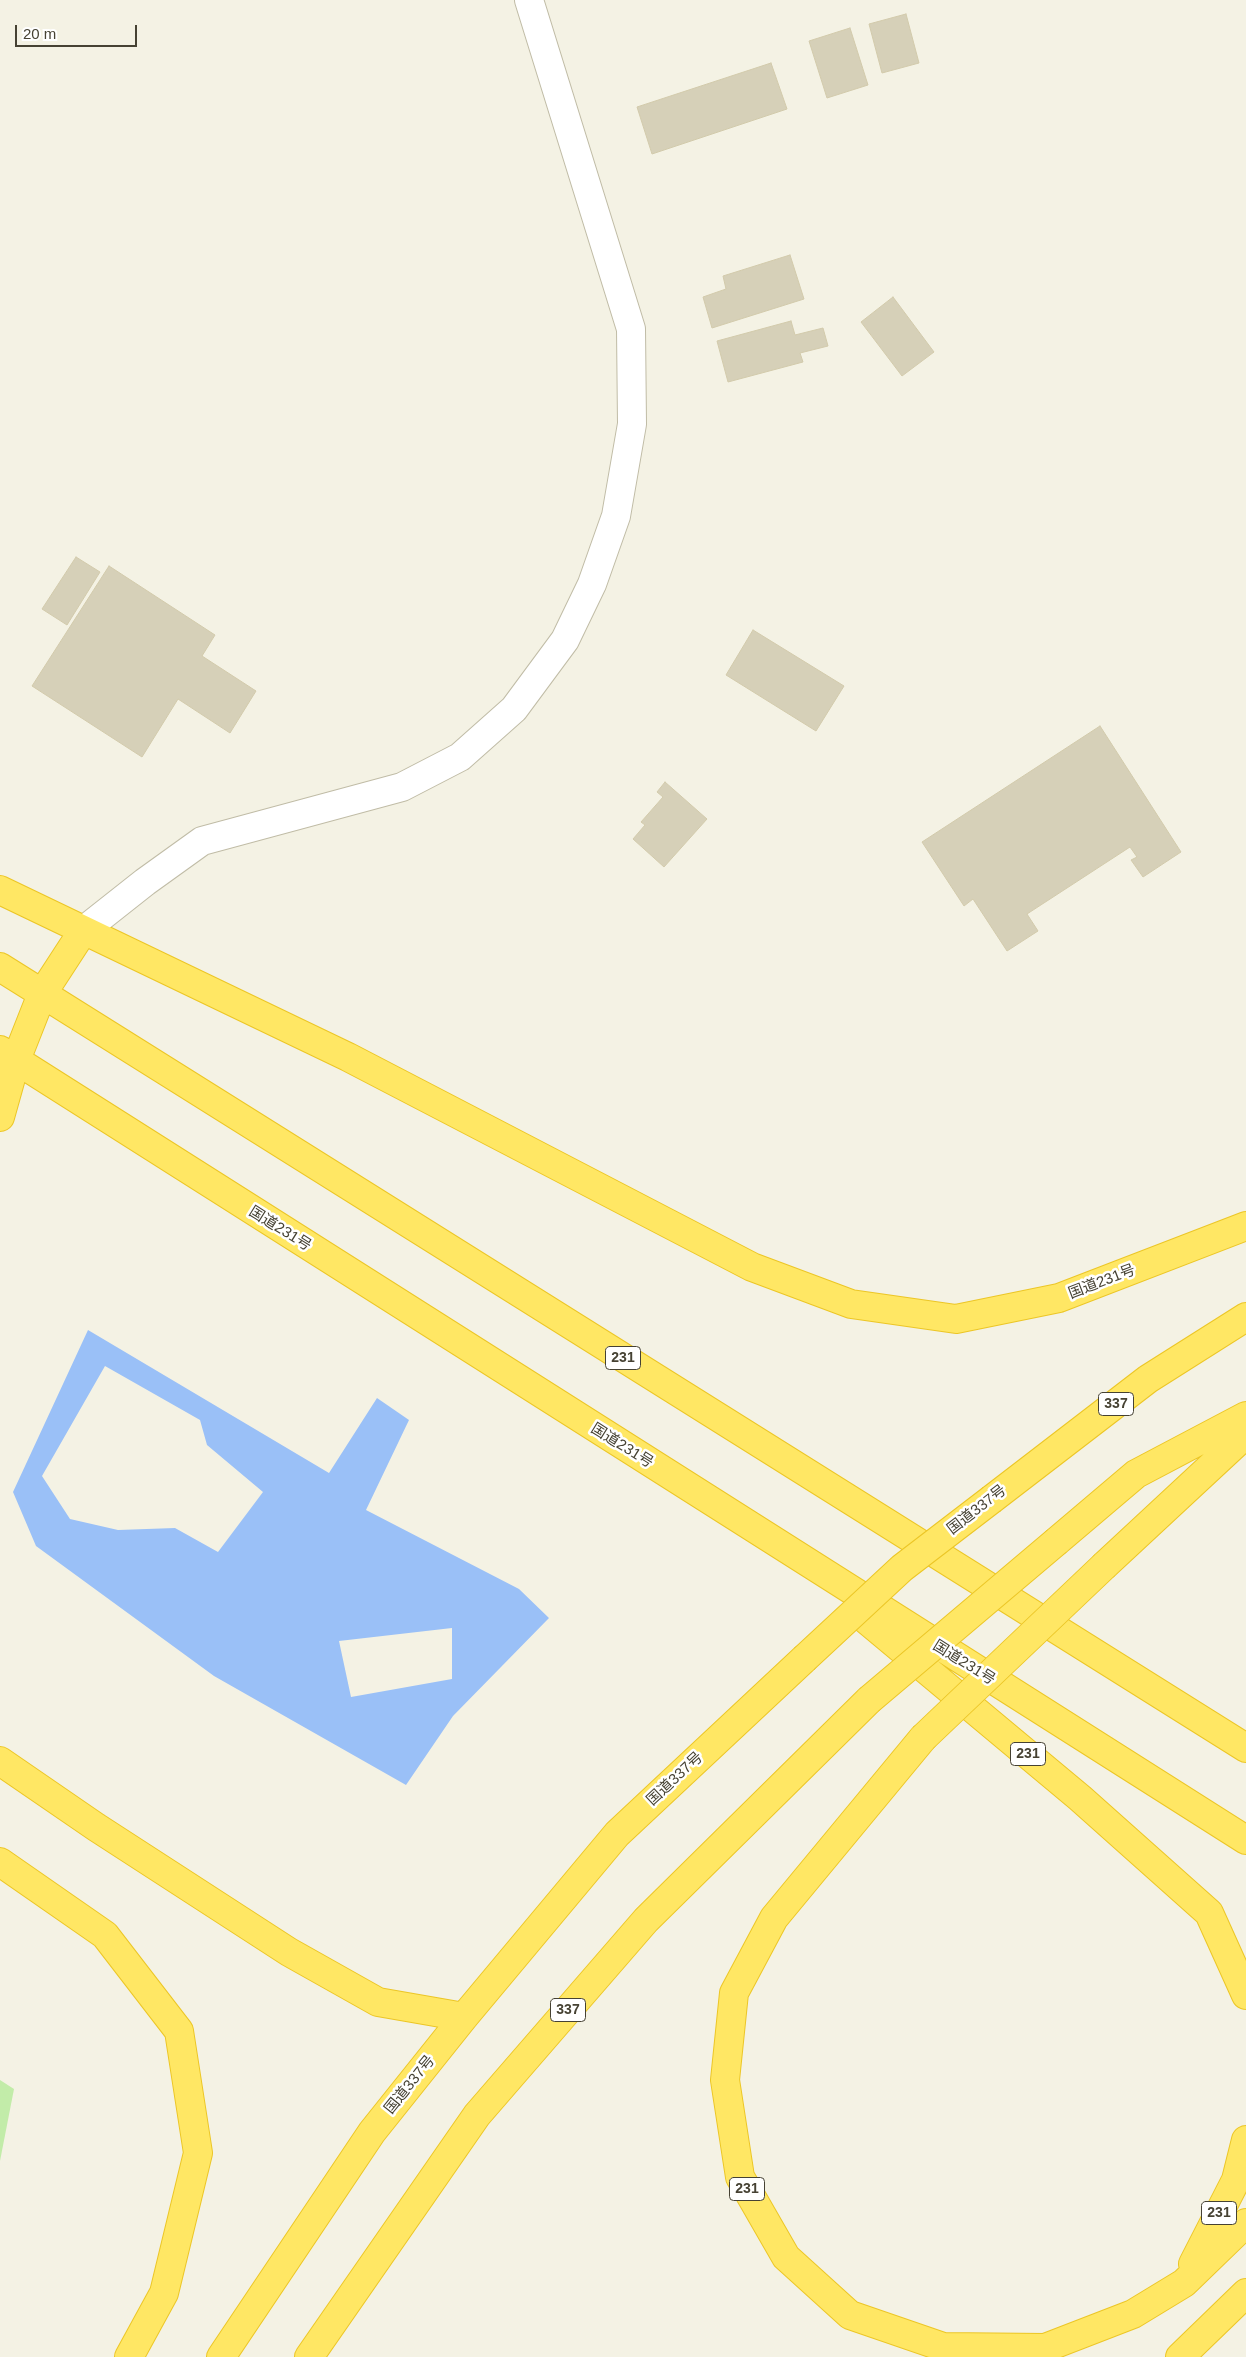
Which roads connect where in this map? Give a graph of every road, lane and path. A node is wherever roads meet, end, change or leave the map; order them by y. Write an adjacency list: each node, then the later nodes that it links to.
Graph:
1 (529, 0): 3 (street)
2 (0, 890): 3 (highway, 国道231号)
3 (83, 931): 5 (highway); 8 (highway, 国道231号)
4 (0, 967): 5 (highway, 231)
5 (42, 994): 6 (highway); 13 (highway, 231)
6 (5, 1062): 7 (highway); 12 (highway, 国道231号 / 231)
7 (0, 1117)
8 (1246, 1226)
9 (1246, 1317): 18 (highway, 国道337号 / 337, bridge)
10 (1246, 1416): 25 (highway, 337, bridge)
11 (1246, 1434): 21 (highway, 231, bridge)
12 (773, 1542): 15 (highway, 国道231号 / 231); 17 (highway, 231)
13 (1246, 1748)
14 (0, 1761): 18 (highway)
15 (1246, 1840)
16 (0, 1862): 23 (highway)
17 (1246, 1995)
18 (464, 2017): 24 (highway, 国道337号 / 337)
19 (1246, 2140): 21 (highway, 231)
20 (1246, 2223): 21 (highway, 231)
21 (1184, 2283)
22 (1246, 2293): 26 (highway)
23 (129, 2357)
24 (221, 2357)
25 (309, 2357)
26 (1180, 2357)

